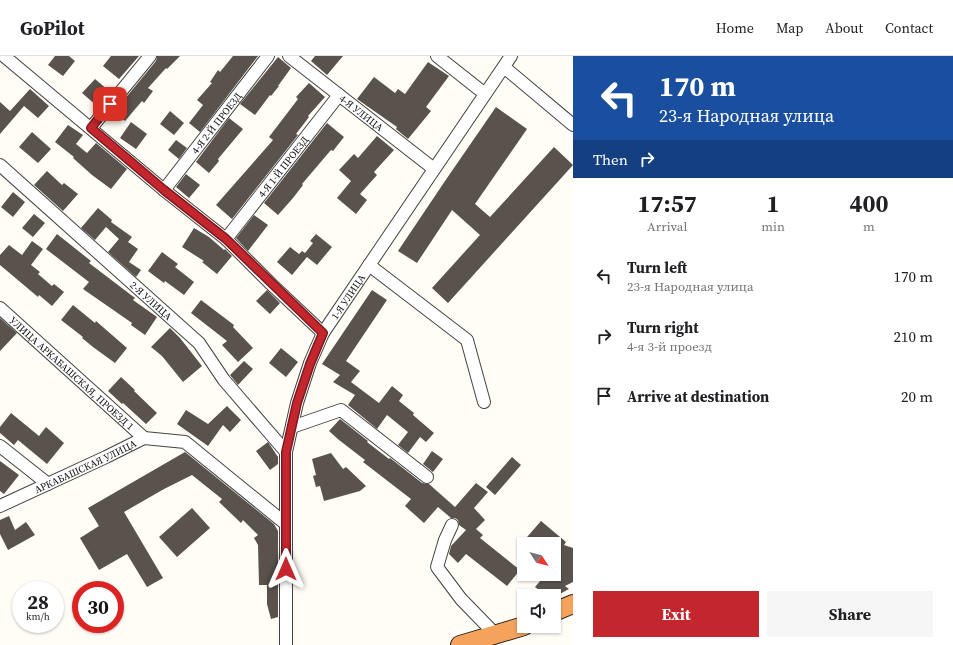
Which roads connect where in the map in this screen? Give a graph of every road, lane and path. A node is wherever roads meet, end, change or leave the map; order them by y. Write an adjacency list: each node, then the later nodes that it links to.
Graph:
1 (150, 56): 11 (street)
2 (268, 56): 14 (street, 4-Я 2-Й ПРОЕЗД)
3 (289, 56): 9 (street, 4-Я УЛИЦА)
4 (437, 56): 8 (street)
5 (511, 56): 7 (street, 1-Я УЛИЦА)
6 (8, 57): 11 (street)
7 (504, 67): 8 (street, 1-Я УЛИЦА); 10 (street)
8 (485, 94): 13 (street, 1-Я УЛИЦА)
9 (339, 95): 13 (street, 4-Я УЛИЦА); 15 (street, 4-Я 1-Й ПРОЕЗД)
10 (573, 125)
11 (91, 128): 14 (street)
12 (0, 165): 23 (street, 2-Я УЛИЦА)
13 (434, 169): 16 (street, 1-Я УЛИЦА)
14 (164, 190): 15 (street)
15 (226, 239): 18 (street)
16 (369, 265): 18 (street, 1-Я УЛИЦА); 19 (street)
17 (0, 308): 21 (street, УЛИЦА АРКАБАШСКАЯ, ПРОЕЗД 1)
18 (323, 333): 20 (street, 1-Я УЛИЦА)
19 (484, 402)
20 (292, 427): 23 (street, 1-Я УЛИЦА); 24 (street)
21 (144, 438): 25 (street, АРКАБАШСКАЯ УЛИЦА); 27 (street, АРКАБАШСКАЯ УЛИЦА)
22 (0, 446): 25 (street)
23 (286, 452): 27 (street, 1-Я УЛИЦА)
24 (426, 477)
25 (48, 484): 26 (street, АРКАБАШСКАЯ УЛИЦА)
26 (0, 506)
27 (286, 524): 33 (street, 1-Я УЛИЦА)
28 (452, 524): 32 (street)
29 (573, 604): 30 (highway)
30 (561, 609)
31 (517, 628): 32 (highway)
32 (496, 635): 34 (highway)
33 (286, 645)
34 (460, 645)

